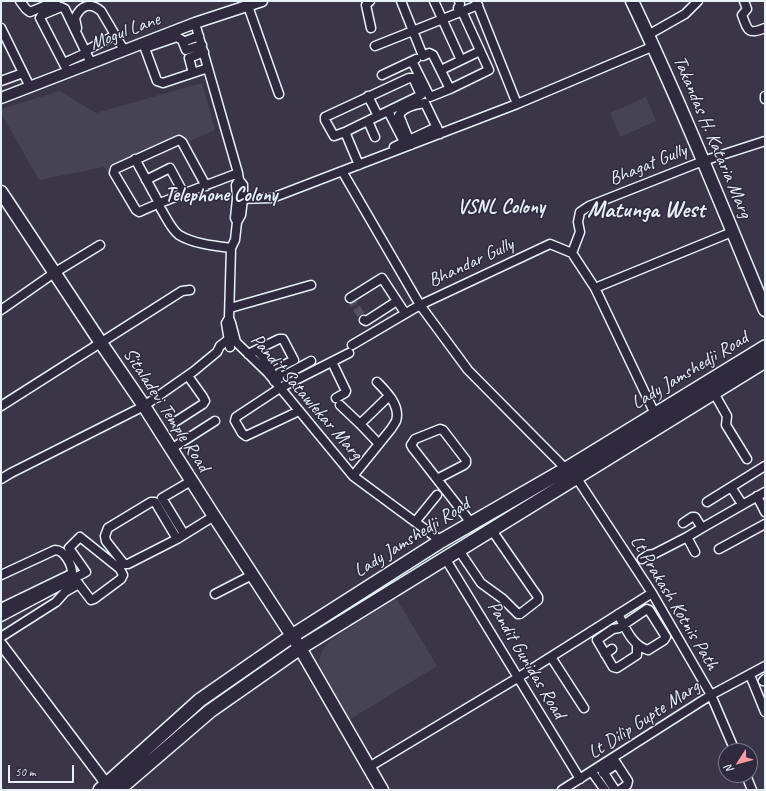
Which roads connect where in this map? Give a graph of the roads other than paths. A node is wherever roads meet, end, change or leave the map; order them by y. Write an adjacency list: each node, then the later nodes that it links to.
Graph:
1 (20, 1): 12 (street)
2 (56, 1): 12 (street)
3 (262, 1): 13 (street, Mogul Lane)
4 (370, 1): 18 (street)
5 (401, 1): 20 (street)
6 (434, 1): 15 (street)
7 (459, 1): 14 (street)
8 (632, 1): 22 (main road, Takandas H. Kataria Marg)
9 (698, 1): 22 (street)
10 (744, 1): 19 (street)
11 (477, 3): 14 (street); 51 (street)
12 (43, 4)
13 (248, 6): 16 (street, Mogul Lane); 46 (street)
14 (460, 12): 15 (street); 32 (street)
15 (442, 19): 20 (street); 34 (street)
16 (195, 23): 23 (street); 24 (street, Mogul Lane)
17 (1, 28): 41 (street)
18 (371, 28)
19 (765, 28)
20 (412, 31): 27 (street); 33 (street)
21 (115, 35): 30 (street); 31 (street); 31 (street)
22 (648, 35): 28 (main road, Takandas H. Kataria Marg)
23 (199, 36): 25 (street); 29 (street)
24 (157, 41): 25 (street); 26 (street, Mogul Lane)
25 (183, 42): 29 (street)
26 (144, 46): 30 (street, Mogul Lane); 40 (street)
27 (375, 46)
28 (654, 46): 51 (street); 61 (main road, Takandas H. Kataria Marg)
29 (203, 49): 38 (street); 40 (street)
30 (124, 50): 36 (street, Mogul Lane)
31 (87, 51): 36 (street); 37 (street); 37 (street)
32 (480, 51): 34 (street); 45 (street)
33 (422, 56): 35 (street); 39 (street)
34 (461, 60): 39 (street)
35 (412, 61): 42 (street); 45 (street)
36 (93, 62): 37 (street, Mogul Lane)
37 (66, 68): 44 (street, Mogul Lane)
38 (208, 68): 40 (street); 64 (street)
39 (441, 70): 45 (street)
40 (193, 73)
41 (24, 74): 43 (street); 44 (street)
42 (382, 75)
43 (1, 81)
44 (30, 87): 49 (street, Mogul Lane)
45 (450, 89)
46 (279, 94)
47 (368, 96): 52 (street); 53 (street); 56 (street)
48 (765, 96): 50 (street)
49 (1, 98)
50 (765, 99)
51 (518, 104): 55 (street)
52 (388, 111): 53 (street); 62 (street)
53 (378, 116): 54 (street)
54 (368, 121): 56 (street); 57 (street)
55 (438, 131): 59 (street); 59 (street)
56 (345, 132): 62 (street)
57 (375, 137)
58 (765, 141): 61 (street, Bhagat Gully)
59 (410, 142): 62 (street)
60 (135, 159): 65 (street); 66 (street); 70 (street)
61 (703, 161): 71 (main road, Takandas H. Kataria Marg); 74 (street, Bhagat Gully)
62 (357, 163): 63 (street)
63 (342, 171): 69 (street); 81 (street)
64 (239, 177): 66 (street); 69 (street)
65 (146, 180): 68 (street); 70 (street)
66 (206, 186): 68 (street)
67 (1, 192): 75 (main road, Sitaladevi Temple Road)
68 (184, 194): 70 (street)
69 (240, 199): 73 (street)
70 (160, 206): 73 (street)
71 (732, 232): 77 (street); 84 (main road, Takandas H. Kataria Marg)
72 (100, 245): 75 (street)
73 (232, 248): 82 (street)
74 (572, 253): 77 (street); 81 (street, Bhandar Gully)
75 (54, 272): 83 (street); 88 (main road, Sitaladevi Temple Road)
76 (311, 285): 82 (street)
77 (595, 288): 106 (street)
78 (190, 290): 88 (street)
79 (350, 298): 80 (street)
80 (397, 301): 85 (street); 86 (street)
81 (420, 305): 85 (street); 114 (street, Bhandar Gully)
82 (230, 308): 87 (street)
83 (1, 310)
84 (765, 310)
85 (405, 313): 89 (street)
86 (364, 320)
87 (232, 341): 93 (street, Pandit Satawlekar Marg); 98 (street)
88 (101, 344): 103 (street); 104 (main road, Sitaladevi Temple Road)
89 (352, 345)
90 (765, 348): 106 (main road, Lady Jamshedji Road)
91 (257, 350): 93 (street); 97 (street); 97 (street)
92 (349, 353): 96 (street)
93 (248, 354): 99 (street, Pandit Satawlekar Marg)
94 (311, 360): 99 (street)
95 (765, 361): 101 (main road, Lady Jamshedji Road)
96 (332, 362): 99 (street); 109 (street)
97 (274, 370): 99 (street)
98 (188, 376): 104 (street); 108 (street)
99 (278, 382): 105 (street, Pandit Satawlekar Marg); 105 (street)
100 (377, 382): 102 (street)
101 (714, 393): 112 (street); 114 (main road, Lady Jamshedji Road)
102 (389, 396): 109 (street); 110 (street)
103 (1, 406)
104 (144, 406): 111 (main road, Sitaladevi Temple Road); 116 (street)
105 (299, 411): 115 (street, Pandit Satawlekar Marg)
106 (655, 414): 114 (main road, Lady Jamshedji Road)
107 (215, 421): 111 (street)
108 (175, 422)
109 (360, 424): 110 (street)
110 (379, 444): 115 (street)
111 (171, 449): 118 (main road, Sitaladevi Temple Road)
112 (747, 459)
113 (765, 466): 119 (street)
114 (571, 473): 129 (main road, Lady Jamshedji Road); 132 (main road, Lady Jamshedji Road); 146 (street, Lt Prakash Kotnis Path)
115 (353, 476): 127 (street, Pandit Satawlekar Marg)
116 (1, 479)
117 (437, 479): 117 (street); 129 (street)
118 (191, 481): 126 (main road, Sitaladevi Temple Road); 133 (street)
119 (731, 487): 123 (street); 124 (street)
120 (765, 492): 122 (street)
121 (437, 495): 127 (street)
122 (757, 496): 124 (street); 125 (street)
123 (707, 502)
124 (742, 504): 131 (street)
125 (765, 512)
126 (214, 516): 133 (street); 143 (main road, Sitaladevi Temple Road)
127 (415, 522): 136 (street, Pandit Satawlekar Marg)
128 (683, 523): 131 (street)
129 (472, 524): 136 (main road, Lady Jamshedji Road)
130 (765, 524): 138 (street)
131 (702, 528): 134 (street)
132 (491, 529): 137 (main road, Lady Jamshedji Road); 137 (street)
133 (184, 534): 135 (street)
134 (687, 537): 139 (street); 141 (street)
135 (177, 539): 135 (street)
136 (442, 541): 152 (main road, Lady Jamshedji Road)
137 (458, 549): 140 (main road, Lady Jamshedji Road)
138 (719, 549)
139 (695, 552)
140 (445, 558): 158 (main road, Lady Jamshedji Road); 162 (street, Pandit Gunidas Road)
141 (642, 559)
142 (1, 575): 148 (street)
143 (252, 575): 147 (street); 152 (main road, Sitaladevi Temple Road)
144 (77, 581): 144 (street); 145 (street)
145 (63, 589): 150 (street); 153 (street)
146 (652, 592): 149 (street); 163 (street, Lt Prakash Kotnis Path)
147 (215, 594)
148 (1, 608)
149 (618, 614): 151 (street); 159 (street)
150 (1, 617)
151 (624, 625): 154 (street); 157 (street); 157 (street)
152 (292, 636): 158 (main road, Sitaladevi Temple Road); 172 (main road, Lady Jamshedji Road)
153 (1, 637)
154 (632, 638): 155 (street); 157 (street)
155 (624, 642)
156 (1, 644): 172 (street)
157 (637, 646)
158 (300, 648): 168 (main road, Sitaladevi Temple Road); 172 (main road, Lady Jamshedji Road)
159 (551, 657): 162 (street); 164 (street)
160 (765, 666): 161 (street, Lt Dilip Gupte Marg)
161 (750, 675): 163 (street, Lt Dilip Gupte Marg); 165 (street)
162 (519, 678): 168 (street); 171 (street, Pandit Gunidas Road)
163 (711, 695): 166 (street, Lt Prakash Kotnis Path); 167 (street, Lt Dilip Gupte Marg)
164 (584, 708)
165 (765, 712)
166 (732, 743)
167 (615, 761): 169 (street, Lt Dilip Gupte Marg); 177 (street)
168 (369, 767): 173 (main road, Sitaladevi Temple Road)
169 (601, 770): 170 (street, Lt Dilip Gupte Marg); 176 (street)
170 (592, 772): 171 (street, Lt Dilip Gupte Marg); 175 (street)
171 (580, 779): 174 (street, Lt Dilip Gupte Marg)
172 (109, 788)
173 (382, 790)
174 (562, 790)
175 (605, 790)
176 (615, 790)
177 (620, 790)

